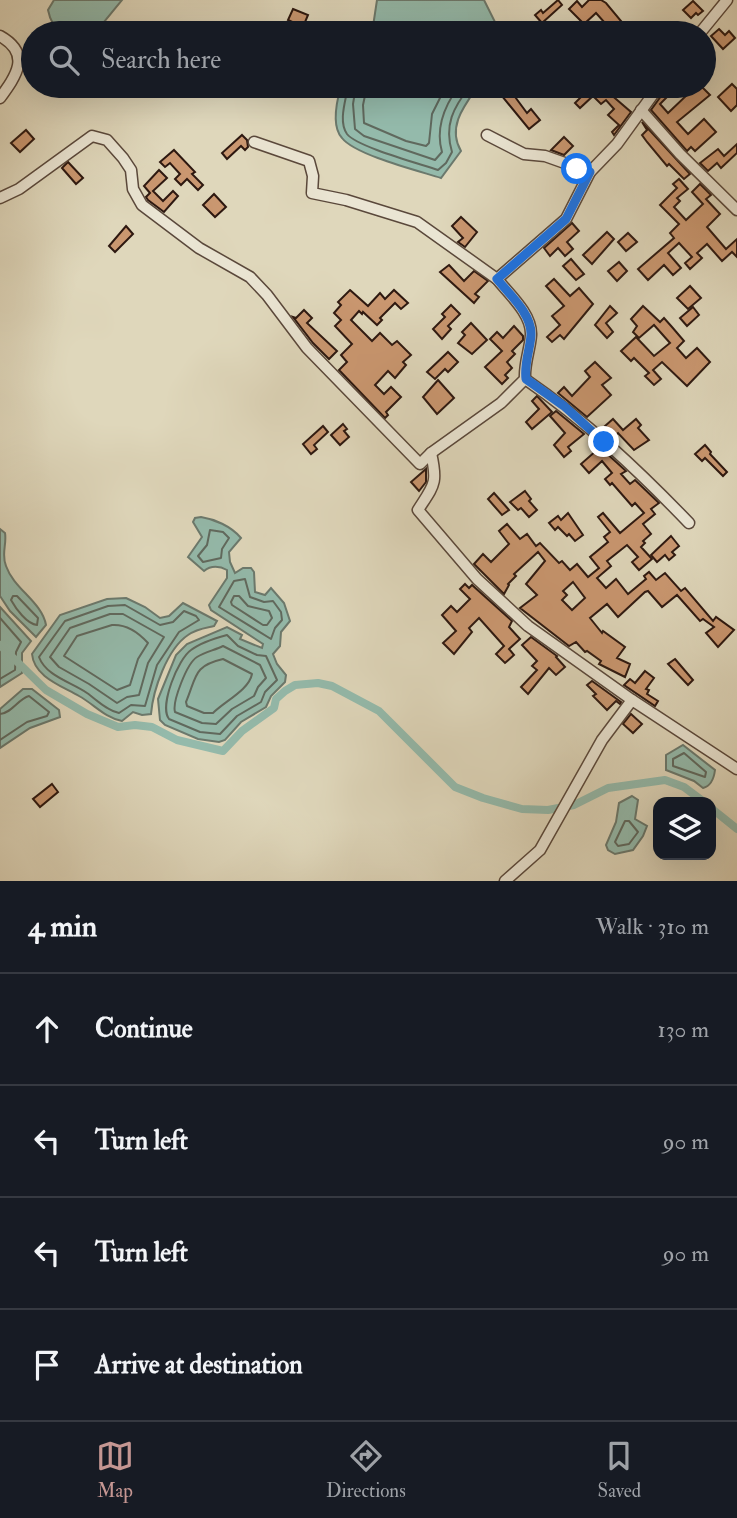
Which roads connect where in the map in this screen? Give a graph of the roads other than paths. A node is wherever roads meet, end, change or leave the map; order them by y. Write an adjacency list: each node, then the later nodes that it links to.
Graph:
1 (727, 0): 2 (street)
2 (710, 21)
3 (0, 36): 4 (street)
4 (0, 98)
5 (650, 98): 6 (street)
6 (641, 110): 9 (street); 11 (street)
7 (486, 135): 9 (street)
8 (254, 142): 12 (street)
9 (590, 172): 12 (street)
10 (0, 198): 14 (street)
11 (737, 210)
12 (497, 279): 13 (street)
13 (526, 379): 14 (street); 15 (street)
14 (430, 453): 16 (street)
15 (689, 523)
16 (632, 700): 17 (street); 18 (street)
17 (737, 769)
18 (505, 881)

